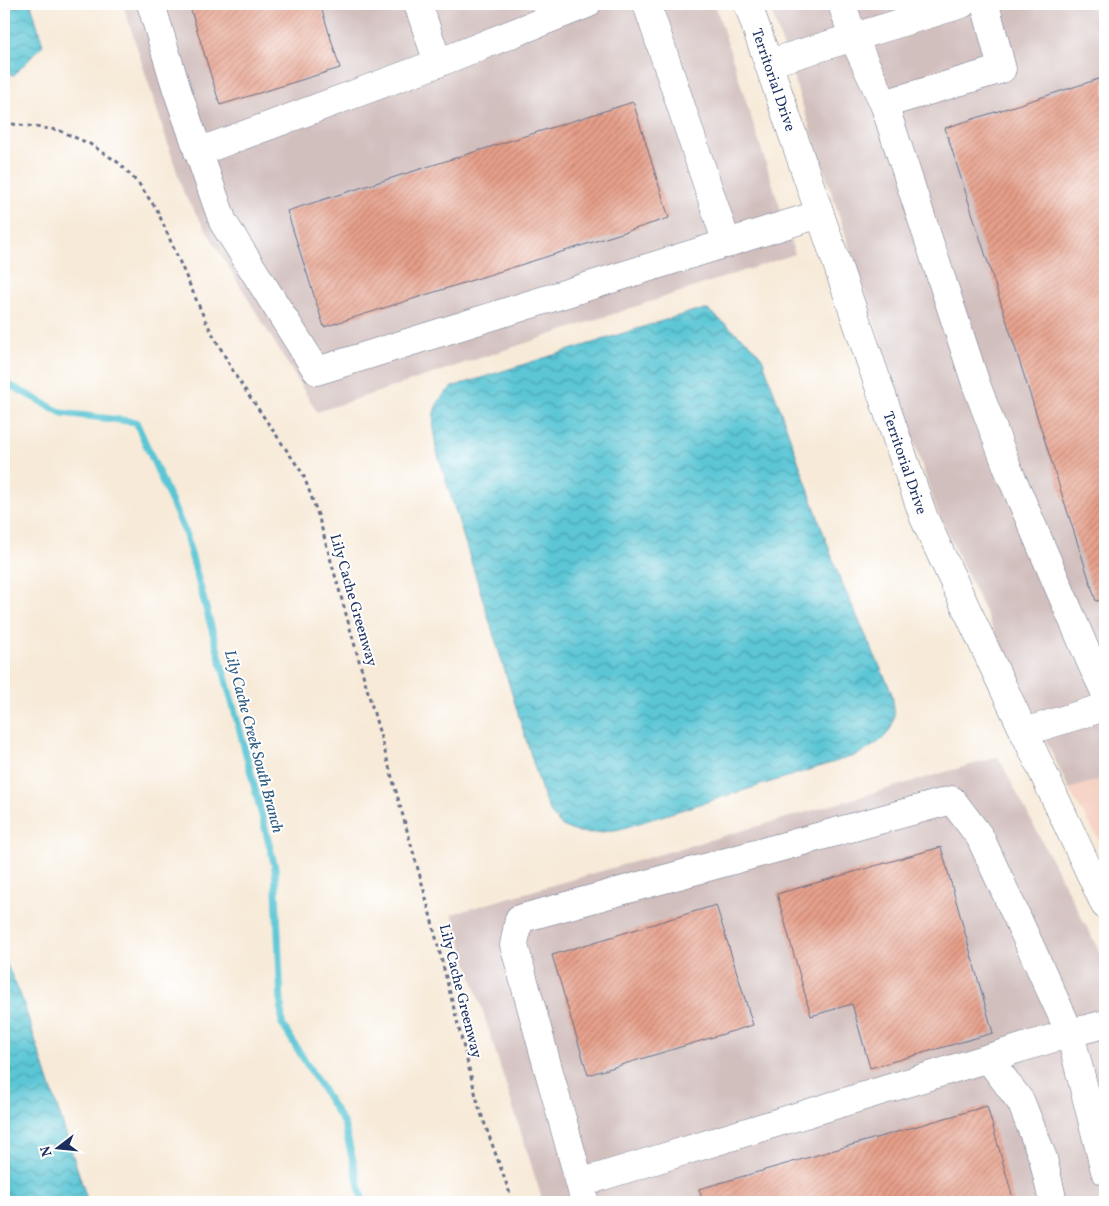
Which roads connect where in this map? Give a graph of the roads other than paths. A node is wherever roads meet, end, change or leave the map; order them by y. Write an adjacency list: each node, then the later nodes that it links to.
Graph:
1 (151, 4): 13 (street)
2 (418, 4): 10 (street)
3 (587, 4): 10 (street)
4 (646, 4): 15 (street)
5 (748, 4): 11 (street, Territorial Drive)
6 (842, 4): 9 (street)
7 (962, 4): 9 (street)
8 (985, 4): 12 (street)
9 (853, 37): 11 (street); 12 (street)
10 (438, 63): 13 (street)
11 (769, 63): 14 (street, Territorial Drive)
12 (884, 104): 16 (street)
13 (198, 152): 15 (street)
14 (820, 214): 15 (street); 19 (street, Territorial Drive)
15 (727, 244)
16 (1096, 649): 17 (street)
17 (1105, 692)
18 (1105, 707): 19 (street)
19 (1024, 732): 20 (street, Territorial Drive)
20 (1105, 905)
21 (1105, 1024): 22 (street)
22 (1070, 1033): 23 (street); 24 (street); 25 (street)
23 (988, 1058): 25 (street); 26 (street)
24 (1105, 1171)
25 (583, 1192)
26 (1053, 1202)

